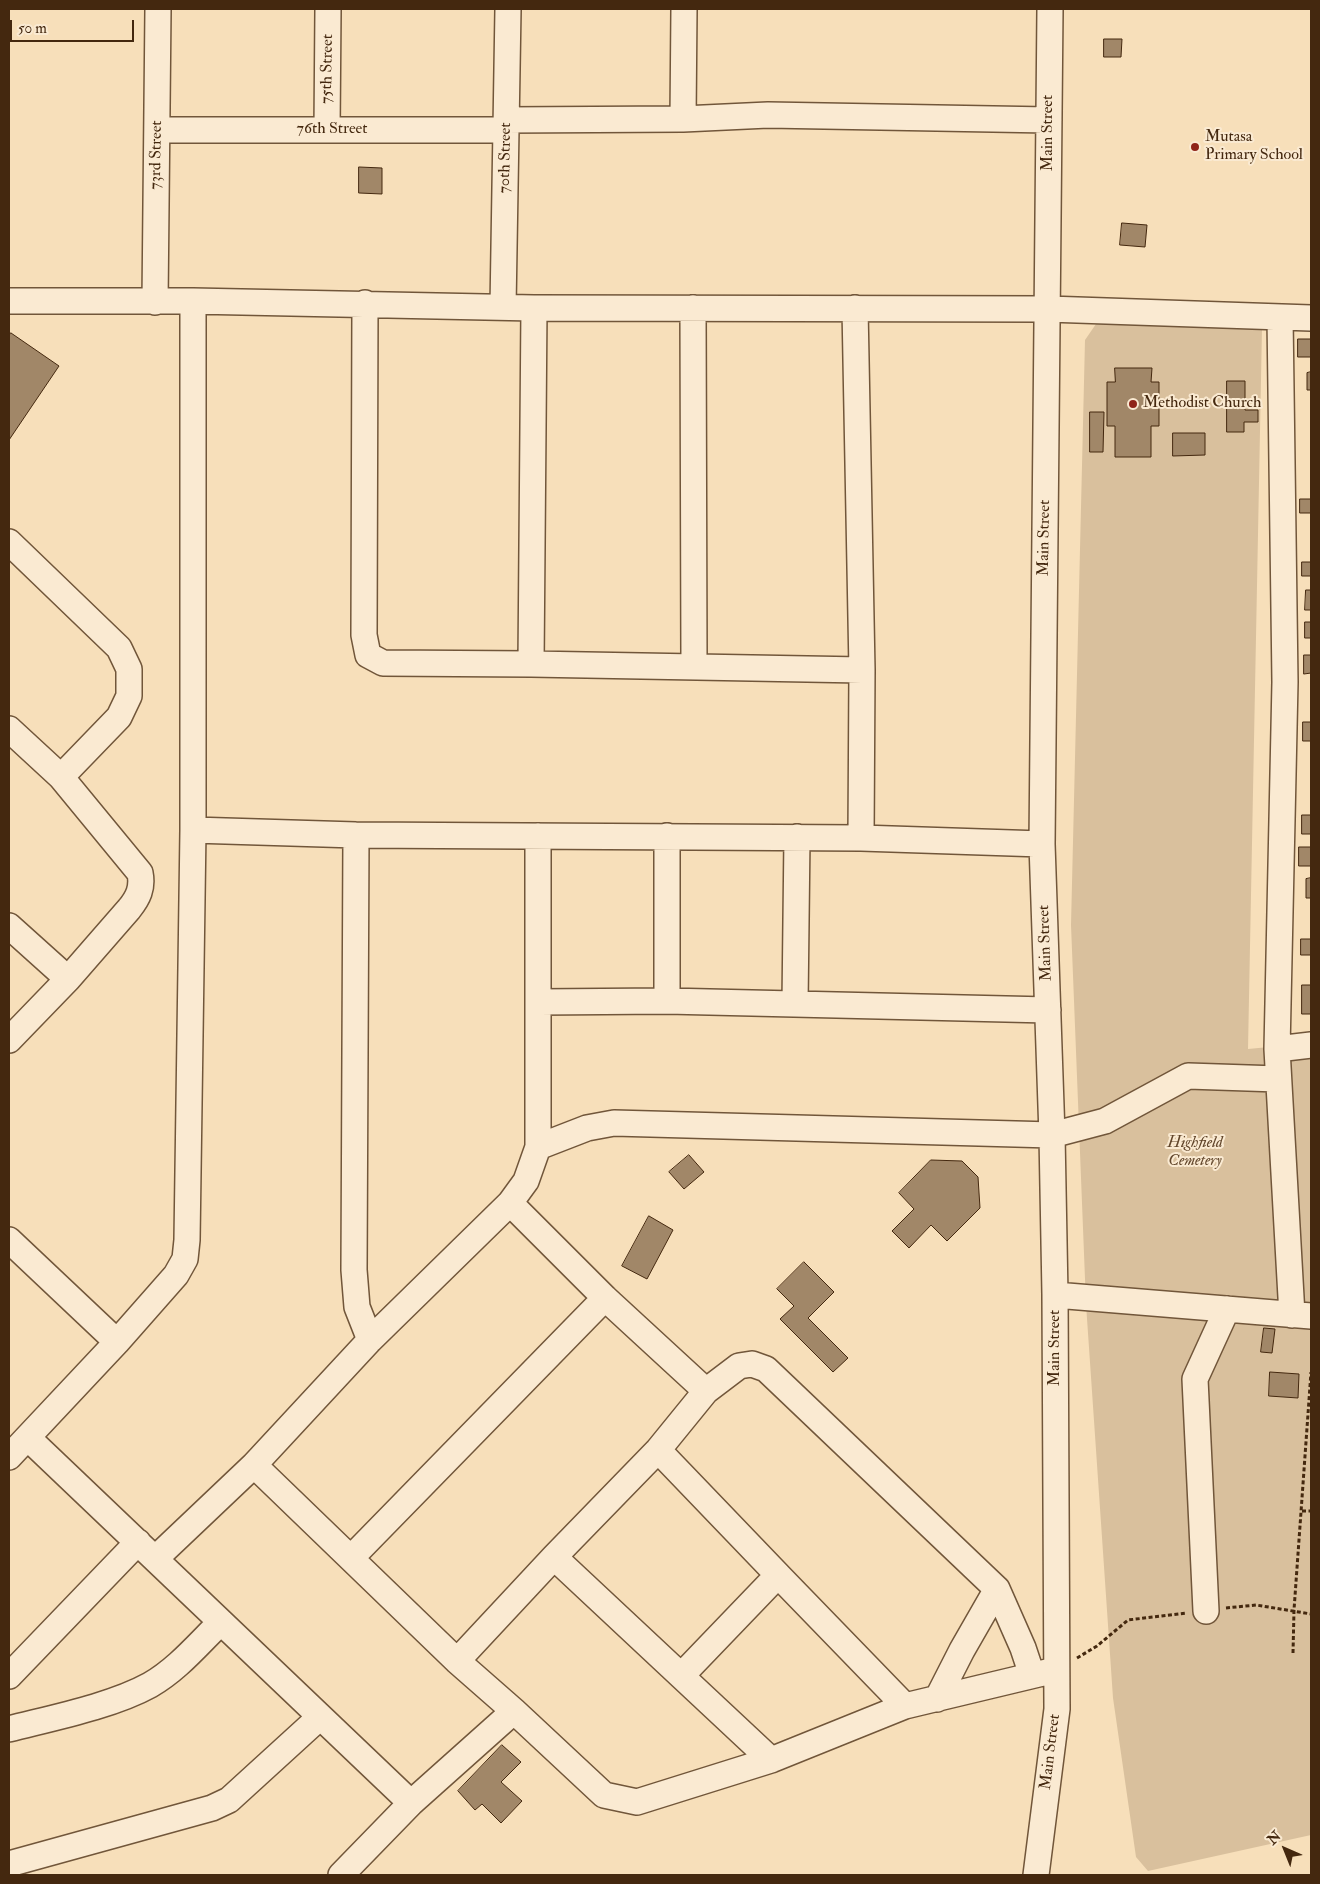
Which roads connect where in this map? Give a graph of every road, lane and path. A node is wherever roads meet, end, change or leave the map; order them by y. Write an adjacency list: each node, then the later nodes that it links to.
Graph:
1 (158, 9): 9 (street, 73rd Street)
2 (328, 9): 10 (street, 75th Street)
3 (508, 9): 8 (street, 70th Street)
4 (684, 9): 6 (street)
5 (1050, 9): 7 (street, Main Street)
6 (683, 119): 7 (street, 76th Street); 8 (street, 76th Street)
7 (1048, 120): 19 (street, Main Street)
8 (506, 125): 10 (street, 76th Street); 15 (street, 70th Street)
9 (157, 130): 10 (street, 76th Street); 13 (street, 73rd Street)
10 (327, 130)
11 (9, 301): 13 (street)
12 (192, 301): 13 (street); 14 (street); 28 (street)
13 (155, 302)
14 (366, 303): 15 (street); 23 (street)
15 (503, 307): 16 (street)
16 (534, 308): 17 (street); 23 (street)
17 (693, 308): 18 (street); 24 (street)
18 (855, 308): 19 (street); 25 (street)
19 (1048, 310): 20 (street); 34 (street, Main Street)
20 (1280, 317): 21 (street); 43 (street)
21 (1311, 318)
22 (9, 542): 27 (street)
23 (531, 664): 24 (street)
24 (694, 666): 25 (street)
25 (862, 670): 33 (street)
26 (9, 730): 27 (street)
27 (61, 777): 36 (street)
28 (193, 830): 29 (street); 54 (street)
29 (356, 835): 30 (street); 53 (street)
30 (538, 836): 31 (street); 38 (street)
31 (667, 836): 32 (street); 37 (street)
32 (797, 837): 33 (street); 39 (street)
33 (862, 838): 34 (street)
34 (1042, 844): 40 (street, Main Street)
35 (9, 926): 36 (street)
36 (68, 979): 41 (street)
37 (667, 1001): 38 (street); 39 (street)
38 (539, 1002): 46 (street)
39 (795, 1004): 40 (street)
40 (1048, 1010): 45 (street, Main Street)
41 (9, 1040)
42 (1311, 1045): 43 (street)
43 (1277, 1048): 44 (street)
44 (1278, 1079): 45 (street); 52 (street)
45 (1052, 1135): 46 (street); 49 (street, Main Street)
46 (538, 1147): 47 (street)
47 (510, 1203): 50 (street); 53 (street)
48 (9, 1241): 54 (street)
49 (1055, 1295): 51 (street); 74 (street, Main Street)
50 (605, 1298): 56 (street); 65 (street)
51 (1227, 1310): 52 (street); 69 (street)
52 (1302, 1316)
53 (370, 1340): 60 (street)
54 (117, 1342): 57 (street)
55 (1311, 1372): 61 (path)
56 (706, 1391): 58 (street); 67 (street)
57 (28, 1438): 59 (street); 63 (street)
58 (658, 1450): 64 (street); 66 (street)
59 (9, 1457)
60 (254, 1465): 63 (street); 65 (street)
61 (1302, 1511): 62 (path); 68 (path)
62 (1311, 1511)
63 (147, 1550): 71 (street); 76 (street)
64 (554, 1557): 73 (street); 77 (street)
65 (351, 1558): 73 (street)
66 (778, 1575): 77 (street); 79 (street)
67 (997, 1589): 75 (street); 78 (street)
68 (1294, 1610): 69 (path); 70 (path); 72 (path)
69 (1206, 1611): 74 (path)
70 (1311, 1614)
71 (222, 1622): 81 (street); 82 (street)
72 (1293, 1653)
73 (458, 1661): 80 (street)
74 (1057, 1670): 75 (street); 87 (street, Main Street)
75 (1032, 1675): 78 (street)
76 (9, 1676)
77 (681, 1676): 83 (street)
78 (937, 1699): 79 (street)
79 (905, 1706): 83 (street)
80 (514, 1711): 83 (street); 84 (street)
81 (320, 1717): 84 (street); 85 (street)
82 (9, 1730)
83 (771, 1760)
84 (411, 1803): 86 (street)
85 (9, 1864)
86 (341, 1875)
87 (1036, 1875)

